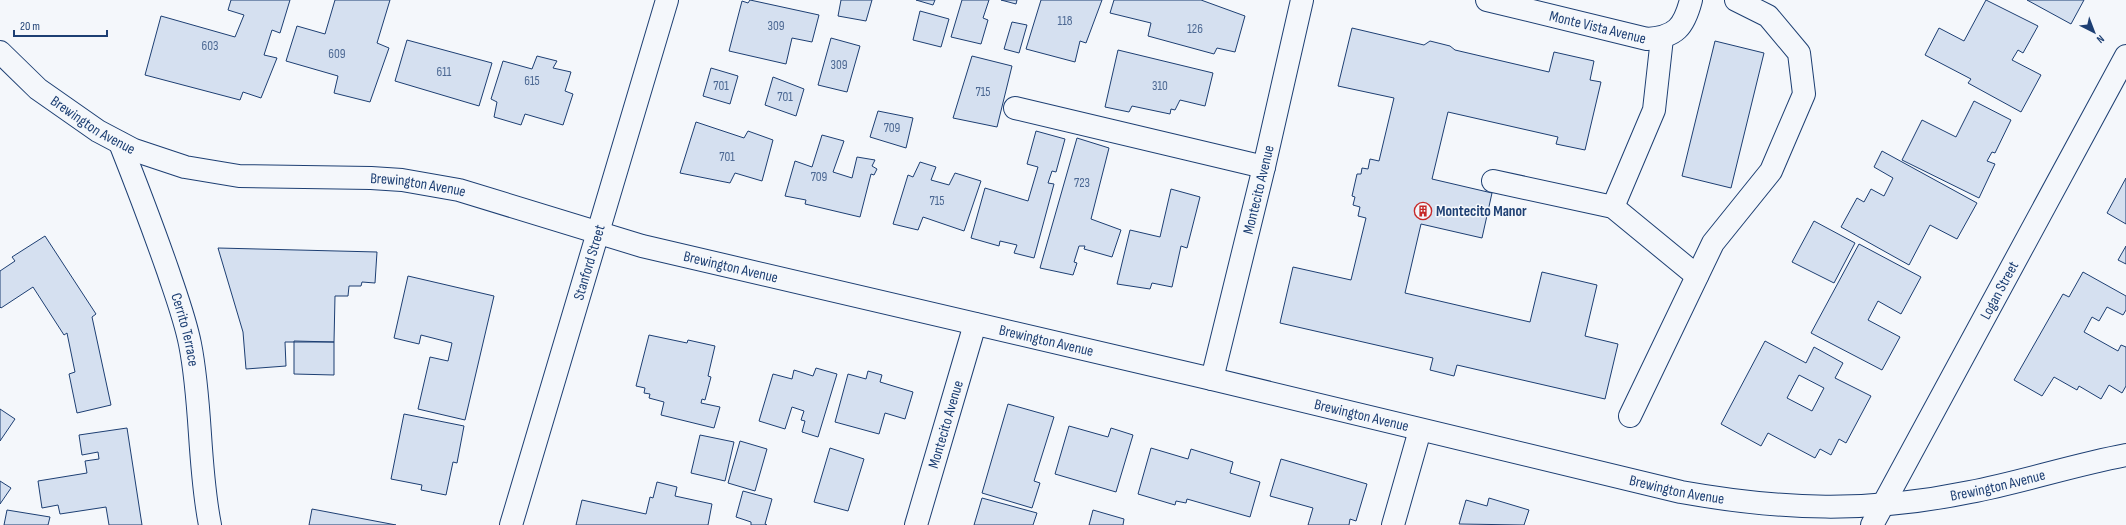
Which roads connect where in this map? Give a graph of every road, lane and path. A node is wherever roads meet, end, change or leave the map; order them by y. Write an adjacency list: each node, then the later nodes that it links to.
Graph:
1 (667, 0): 14 (street, Stanford Street)
2 (1302, 0): 11 (street, Montecito Avenue)
3 (1487, 0): 6 (street, Monte Vista Avenue)
4 (1691, 0): 6 (street)
5 (1736, 0): 15 (street)
6 (1662, 38): 13 (street)
7 (0, 52): 10 (street, Brewington Avenue)
8 (2126, 56): 21 (street, Logan Street)
9 (1015, 108): 11 (street)
10 (120, 143): 14 (street, Brewington Avenue); 22 (street, Cerrito Terrace)
11 (1264, 167): 17 (street, Montecito Avenue)
12 (1493, 181): 13 (street)
13 (1613, 207): 15 (street)
14 (598, 232): 16 (street, Brewington Avenue); 23 (street, Stanford Street)
15 (1697, 276): 18 (street)
16 (975, 324): 17 (street, Brewington Avenue); 24 (street, Montecito Avenue)
17 (1212, 378): 19 (street, Brewington Avenue)
18 (1630, 416)
19 (1420, 430): 21 (street, Brewington Avenue); 25 (street)
20 (2126, 455): 21 (street, Brewington Avenue)
21 (1883, 505): 26 (street, Logan Street)
22 (210, 525)
23 (511, 525)
24 (916, 525)
25 (1393, 525)
26 (1872, 525)

